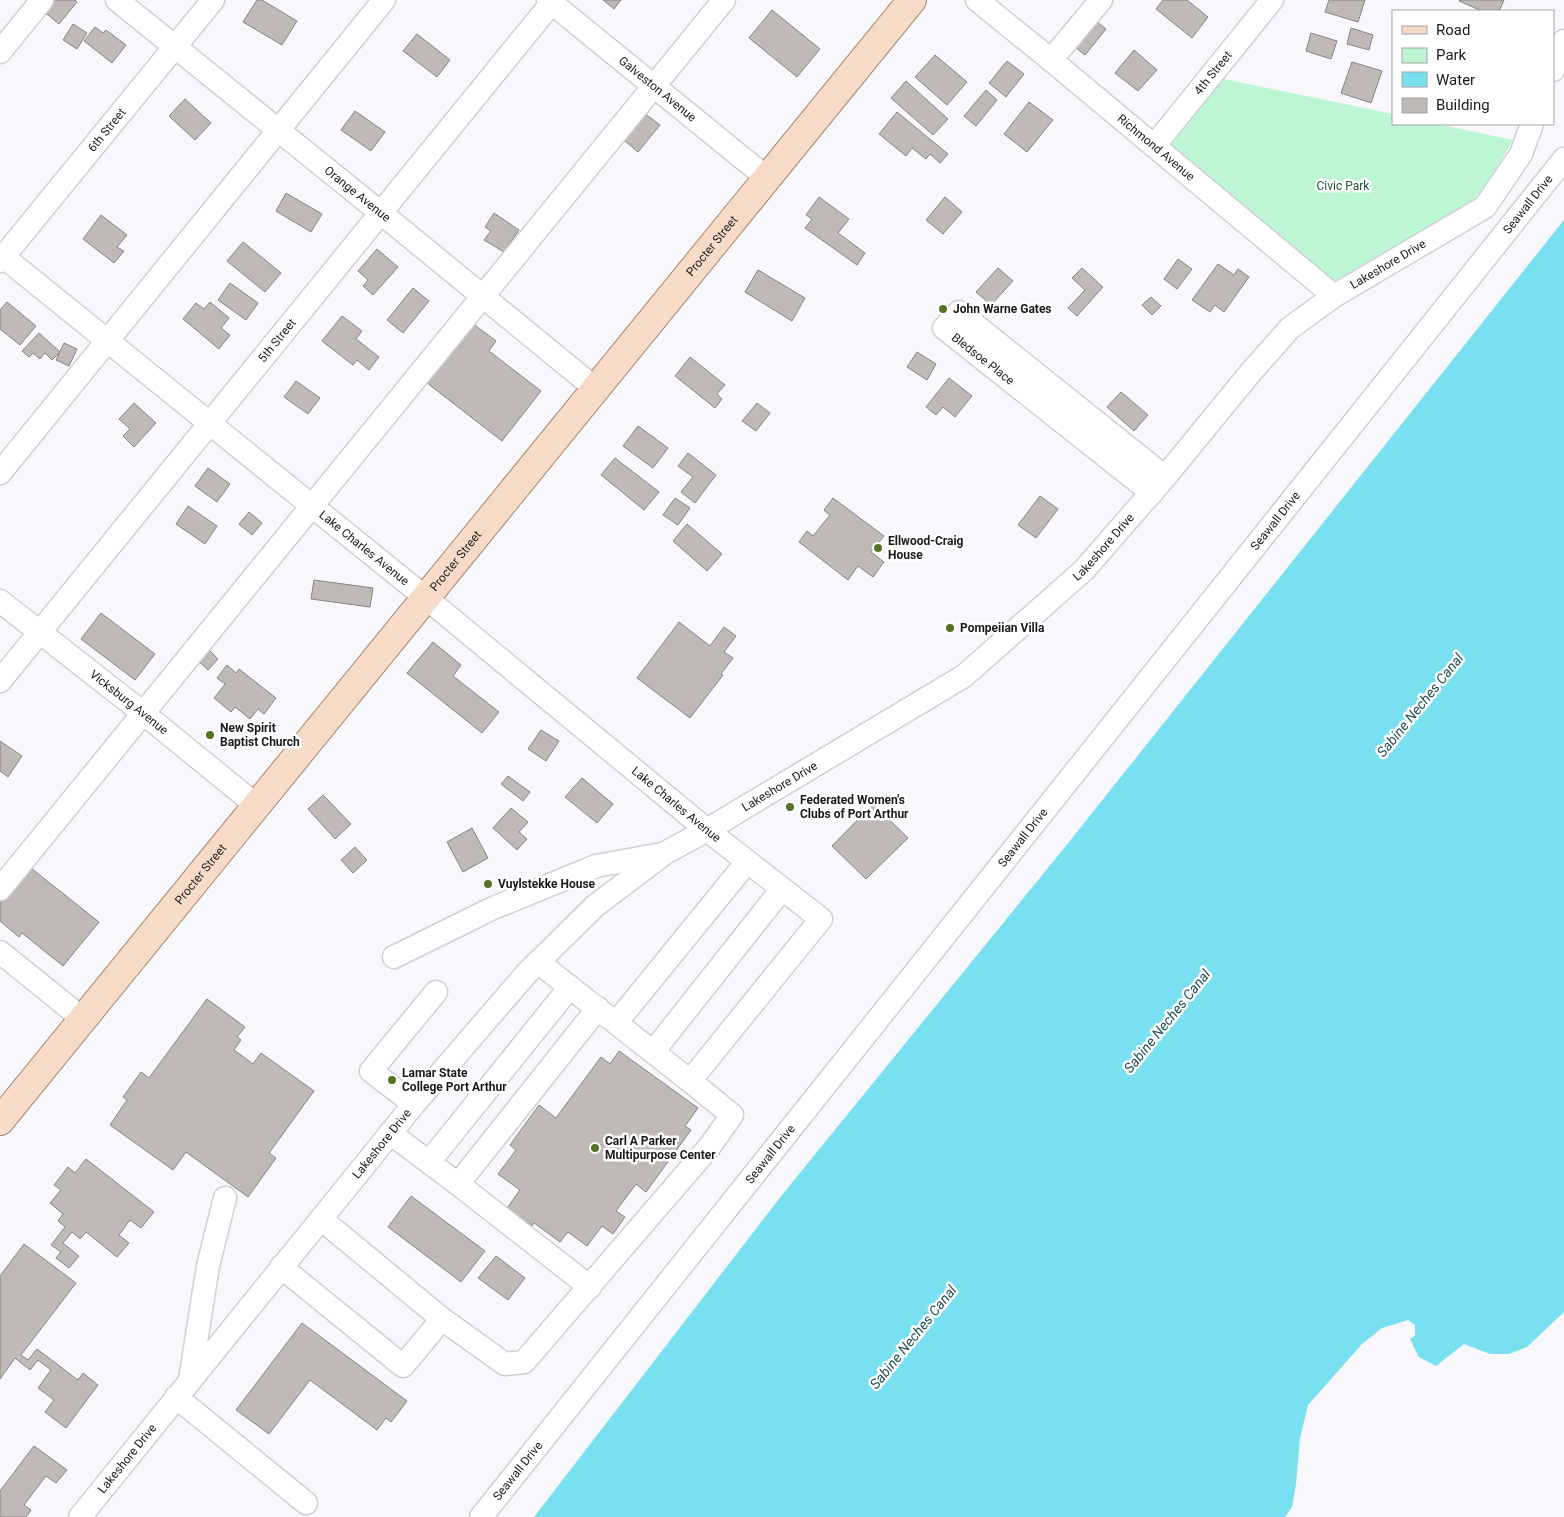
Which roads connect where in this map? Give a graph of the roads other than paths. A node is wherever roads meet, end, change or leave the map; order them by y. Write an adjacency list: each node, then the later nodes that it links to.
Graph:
1 (42, 0): 13 (street)
2 (117, 0): 12 (street, Orange Avenue)
3 (213, 0): 12 (street, 6th Street)
4 (384, 0): 18 (street)
5 (724, 0): 16 (street)
6 (912, 0): 21 (main road, Procter Street)
7 (977, 0): 14 (street, Richmond Avenue)
8 (1100, 0): 14 (street)
9 (1272, 0): 19 (street, 4th Street)
10 (552, 1): 16 (street, Galveston Avenue); 22 (street, 5th Street)
11 (1564, 41): 15 (street)
12 (175, 47): 18 (street, Orange Avenue); 23 (street, 6th Street)
13 (0, 52)
14 (1051, 60): 19 (street, Richmond Avenue)
15 (1554, 67)
16 (654, 86): 21 (street, Galveston Avenue); 24 (street)
17 (1532, 125): 25 (street, Lakeshore Drive)
18 (278, 130): 22 (street, Orange Avenue); 26 (street)
19 (1154, 146): 25 (street, Richmond Avenue)
20 (1564, 159): 66 (street, Seawall Drive)
21 (768, 178): 27 (main road, Procter Street)
22 (381, 213): 24 (street, Orange Avenue); 28 (street, 5th Street)
23 (1, 257): 26 (street, Lake Charles Avenue)
24 (483, 296): 27 (street, Orange Avenue); 31 (street)
25 (1334, 296): 30 (street, Lakeshore Drive)
26 (107, 341): 28 (street, Lake Charles Avenue); 29 (street)
27 (596, 389): 32 (main road, Procter Street)
28 (209, 424): 31 (street, Lake Charles Avenue); 34 (street, 5th Street)
29 (0, 473)
30 (1158, 485): 30 (street, Bledsoe Place); 38 (street, Lakeshore Drive)
31 (312, 506): 32 (street, Lake Charles Avenue); 36 (street)
32 (426, 598): 37 (main road, Procter Street); 38 (street, Lake Charles Avenue)
33 (0, 601): 34 (street, Vicksburg Avenue)
34 (40, 632): 35 (street, 5th Street); 36 (street, Vicksburg Avenue)
35 (0, 681)
36 (143, 713): 37 (street, Vicksburg Avenue); 42 (street)
37 (256, 805): 49 (main road, Procter Street)
38 (707, 830): 39 (street, Lakeshore Drive); 40 (street, Lake Charles Avenue)
39 (665, 853): 44 (street); 45 (street, Lakeshore Drive)
40 (747, 862): 41 (street, Lake Charles Avenue); 50 (street)
41 (782, 888): 51 (street); 52 (street, Lake Charles Avenue)
42 (0, 889)
43 (0, 952): 49 (street)
44 (394, 957)
45 (538, 962): 46 (street); 53 (street, Lakeshore Drive)
46 (570, 987): 48 (street); 56 (street)
47 (436, 992): 53 (street)
48 (598, 1008): 50 (street); 57 (street)
49 (83, 1019): 54 (main road, Procter Street)
50 (616, 1023): 51 (street)
51 (654, 1052): 52 (street)
52 (690, 1081): 61 (street)
53 (414, 1104): 55 (street, Lakeshore Drive)
54 (0, 1121)
55 (390, 1133): 56 (street); 59 (street, Lakeshore Drive)
56 (429, 1162): 57 (street)
57 (458, 1184): 61 (street)
58 (225, 1198): 63 (street)
59 (321, 1219): 60 (street, Lakeshore Drive); 62 (street)
60 (281, 1267): 62 (street); 63 (street, Lakeshore Drive)
61 (590, 1287): 62 (street)
62 (442, 1318)
63 (183, 1389): 64 (street); 65 (street, Lakeshore Drive)
64 (306, 1503)
65 (80, 1517)
66 (480, 1517)

